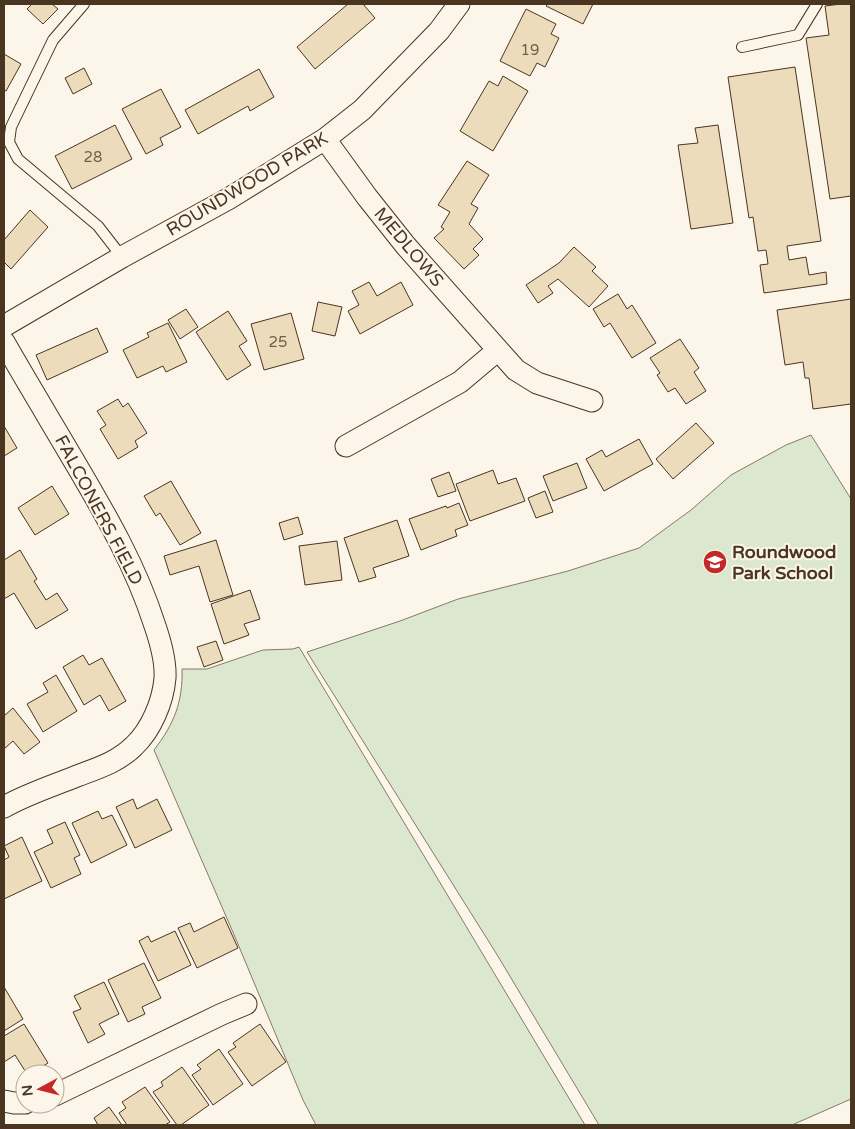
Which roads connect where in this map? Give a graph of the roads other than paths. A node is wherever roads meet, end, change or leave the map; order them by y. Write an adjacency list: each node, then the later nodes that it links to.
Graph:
1 (84, 4): 6 (lane)
2 (459, 4): 5 (street, ROUNDWOOD PARK)
3 (817, 4): 4 (lane)
4 (742, 47)
5 (325, 139): 6 (street, ROUNDWOOD PARK); 9 (street, MEDLOWS)
6 (122, 257): 7 (street, ROUNDWOOD PARK)
7 (4, 326)
8 (4, 342): 12 (street, FALCONERS FIELD)
9 (498, 350): 10 (street, MEDLOWS); 11 (street)
10 (592, 401)
11 (346, 446)
12 (4, 807)
13 (246, 1004): 14 (street)
14 (65, 1090)

